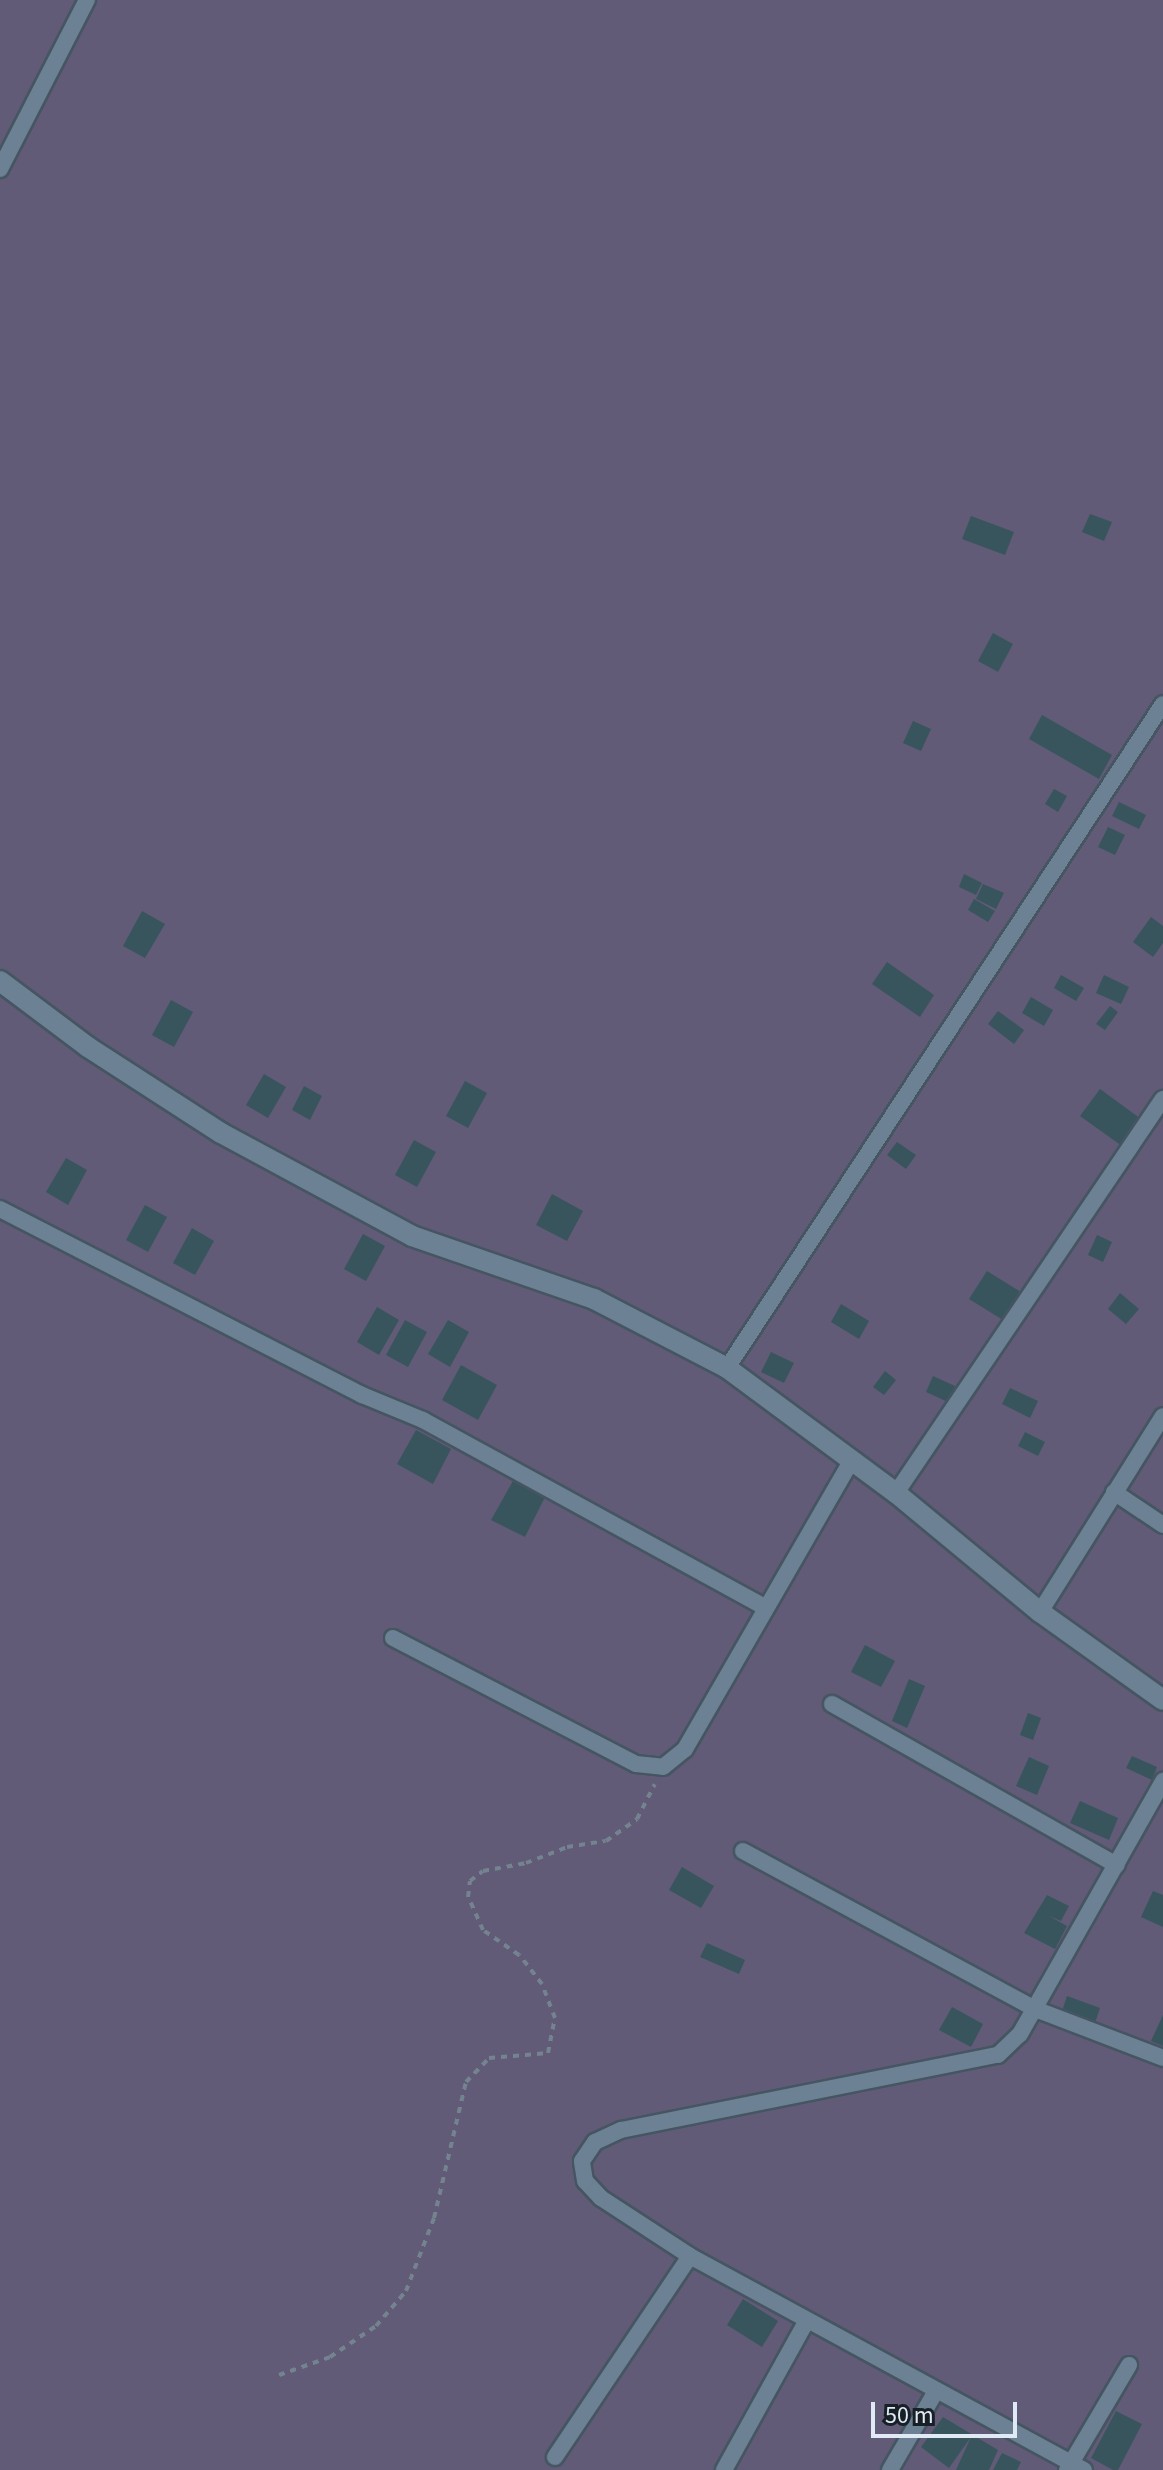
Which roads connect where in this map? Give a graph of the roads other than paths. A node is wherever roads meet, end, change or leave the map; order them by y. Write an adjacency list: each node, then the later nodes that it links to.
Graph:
1 (87, 0): 2 (street)
2 (0, 169)
3 (1163, 704): 7 (street)
4 (0, 981): 7 (street)
5 (1163, 1099): 11 (street)
6 (0, 1209): 13 (street)
7 (727, 1368): 9 (street)
8 (1163, 1416): 10 (street)
9 (851, 1461): 11 (street); 13 (street)
10 (1114, 1492): 12 (street); 14 (street)
11 (896, 1493): 14 (street)
12 (1163, 1525)
13 (766, 1608): 15 (street)
14 (1040, 1612): 16 (street)
15 (393, 1638)
16 (1163, 1700)
17 (832, 1704): 20 (street)
18 (1163, 1781): 20 (street)
19 (743, 1851): 21 (street)
20 (1117, 1865): 21 (street)
21 (1035, 2009): 22 (street); 23 (street)
22 (1163, 2058)
23 (690, 2256): 24 (street); 27 (street)
24 (807, 2320): 26 (street); 29 (street)
25 (1129, 2365): 28 (street)
26 (936, 2391): 28 (street); 30 (street)
27 (555, 2457)
28 (1074, 2468)
29 (724, 2470)
30 (890, 2470)

